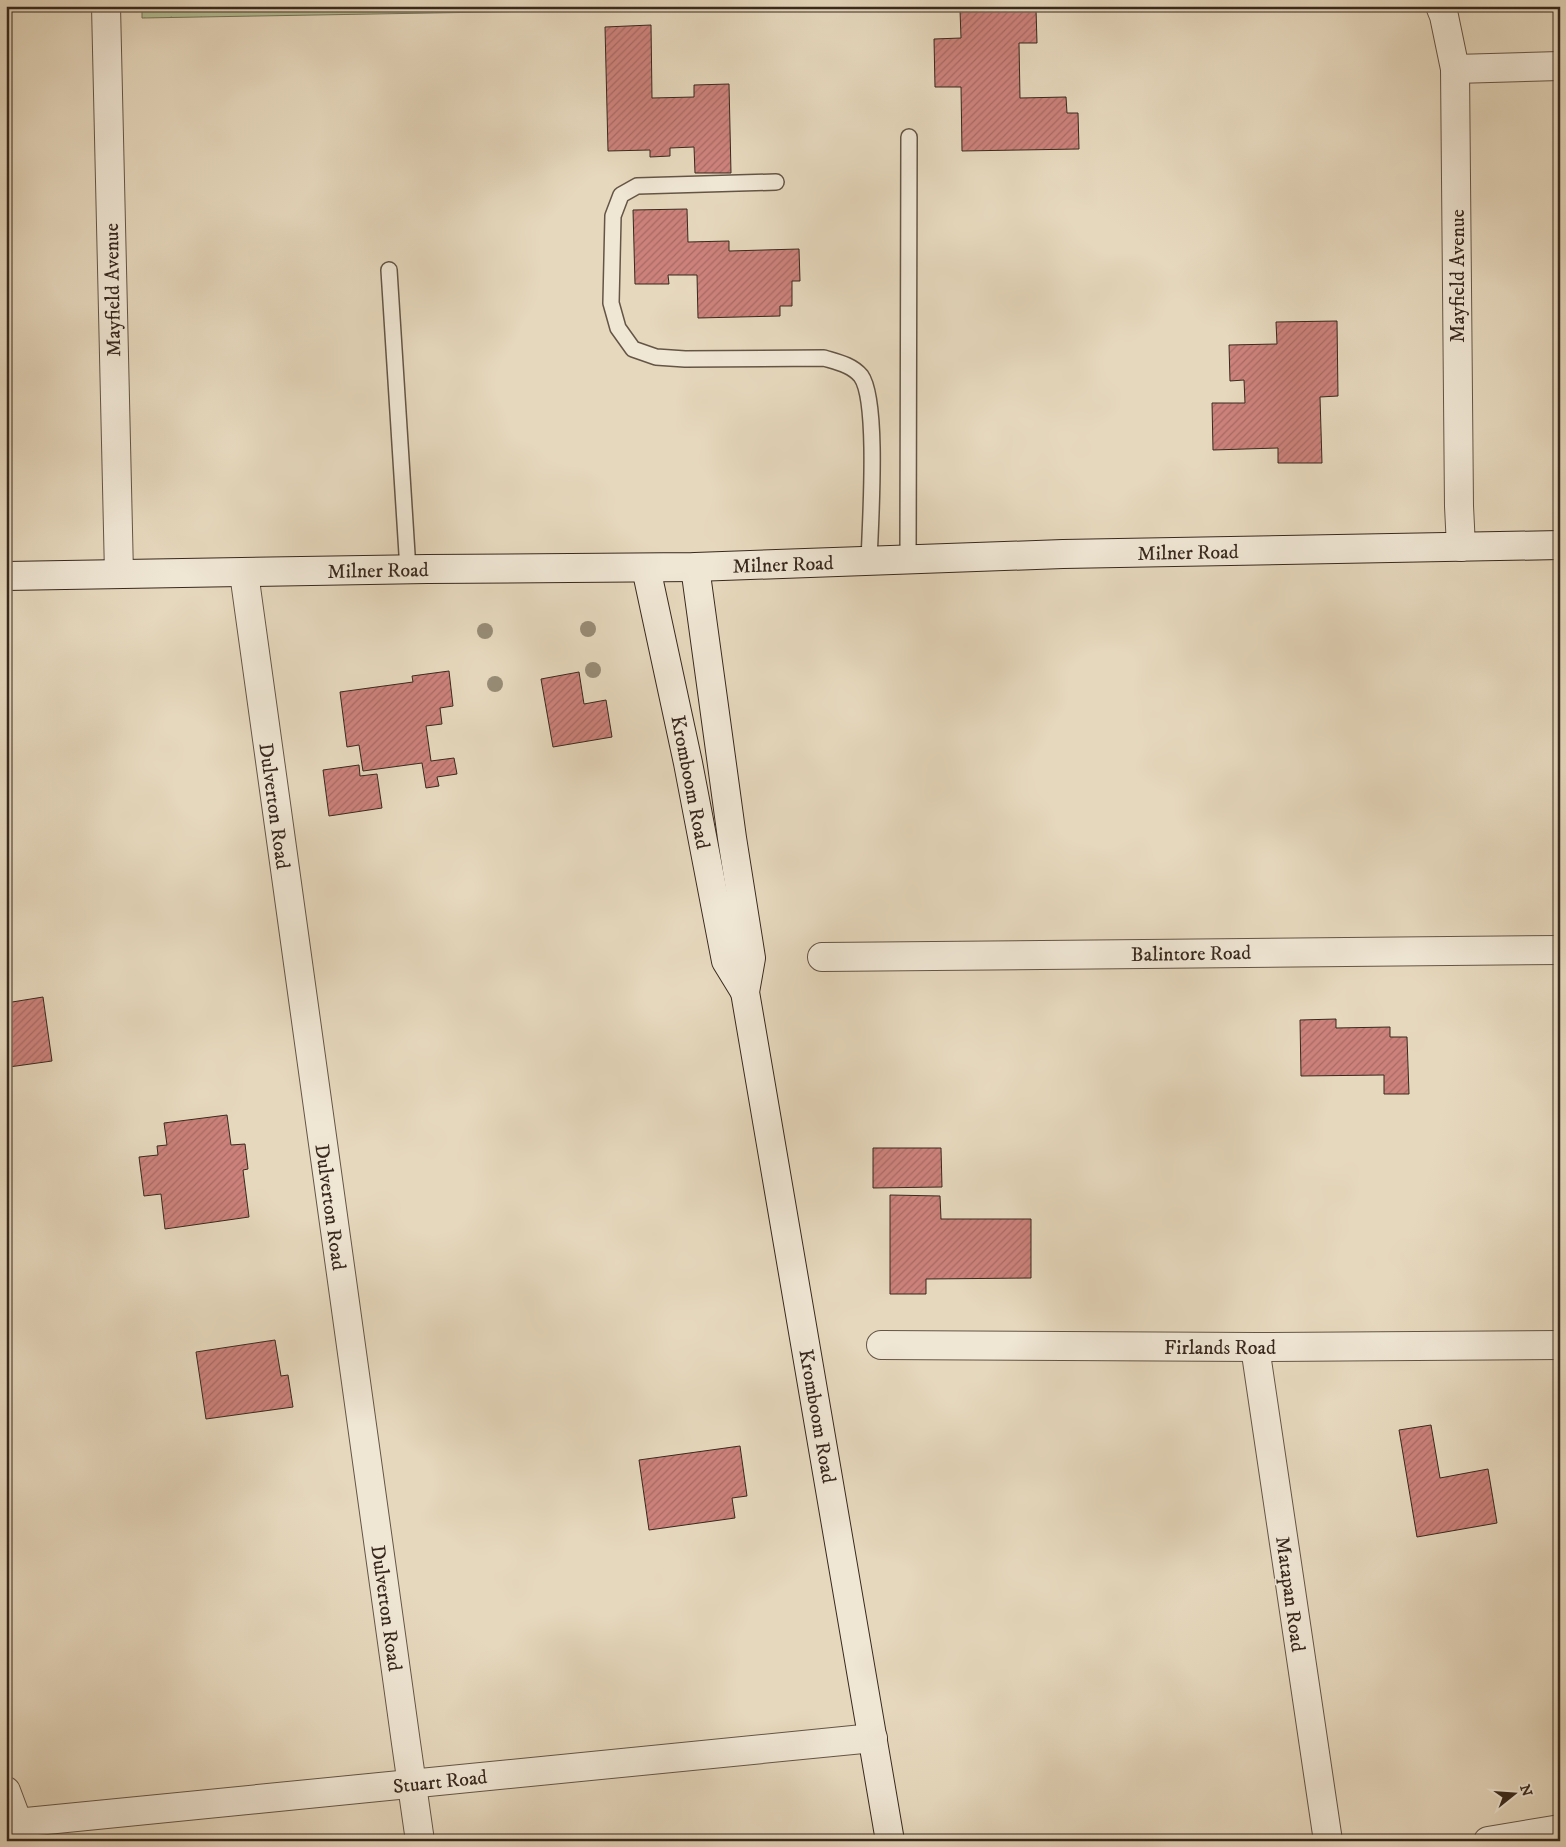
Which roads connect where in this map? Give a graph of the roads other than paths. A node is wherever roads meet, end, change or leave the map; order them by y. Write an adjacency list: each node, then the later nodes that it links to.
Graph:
1 (106, 6): 16 (street, Mayfield Avenue)
2 (1440, 6): 4 (street, Mayfield Avenue)
3 (1560, 66): 4 (street)
4 (1455, 69): 9 (street, Mayfield Avenue)
5 (909, 137): 10 (lane)
6 (776, 182): 11 (lane)
7 (389, 270): 14 (lane)
8 (1560, 545): 9 (street, Milner Road)
9 (1460, 547): 10 (street, Milner Road)
10 (908, 561): 11 (street, Milner Road)
11 (869, 562): 12 (street, Milner Road)
12 (695, 567): 13 (street, Milner Road); 20 (street, Kromboom Road)
13 (646, 568): 14 (street, Milner Road); 20 (street, Kromboom Road)
14 (408, 570): 15 (street, Milner Road)
15 (244, 573): 16 (street, Milner Road); 25 (street, Dulverton Road)
16 (119, 574): 17 (street, Milner Road)
17 (6, 576)
18 (1560, 950): 19 (street, Balintore Road)
19 (822, 957)
20 (745, 992): 24 (street, Kromboom Road)
21 (881, 1345): 23 (street, Firlands Road)
22 (1560, 1345): 23 (street, Firlands Road)
23 (1255, 1347): 31 (street, Matapan Road)
24 (873, 1738): 25 (street, Stuart Road); 30 (street, Kromboom Road)
25 (413, 1784): 27 (street, Stuart Road); 29 (street, Dulverton Road)
26 (6, 1791): 27 (street)
27 (16, 1829)
28 (1560, 1829): 32 (street)
29 (420, 1841)
30 (890, 1841)
31 (1328, 1841)
32 (1488, 1841)

